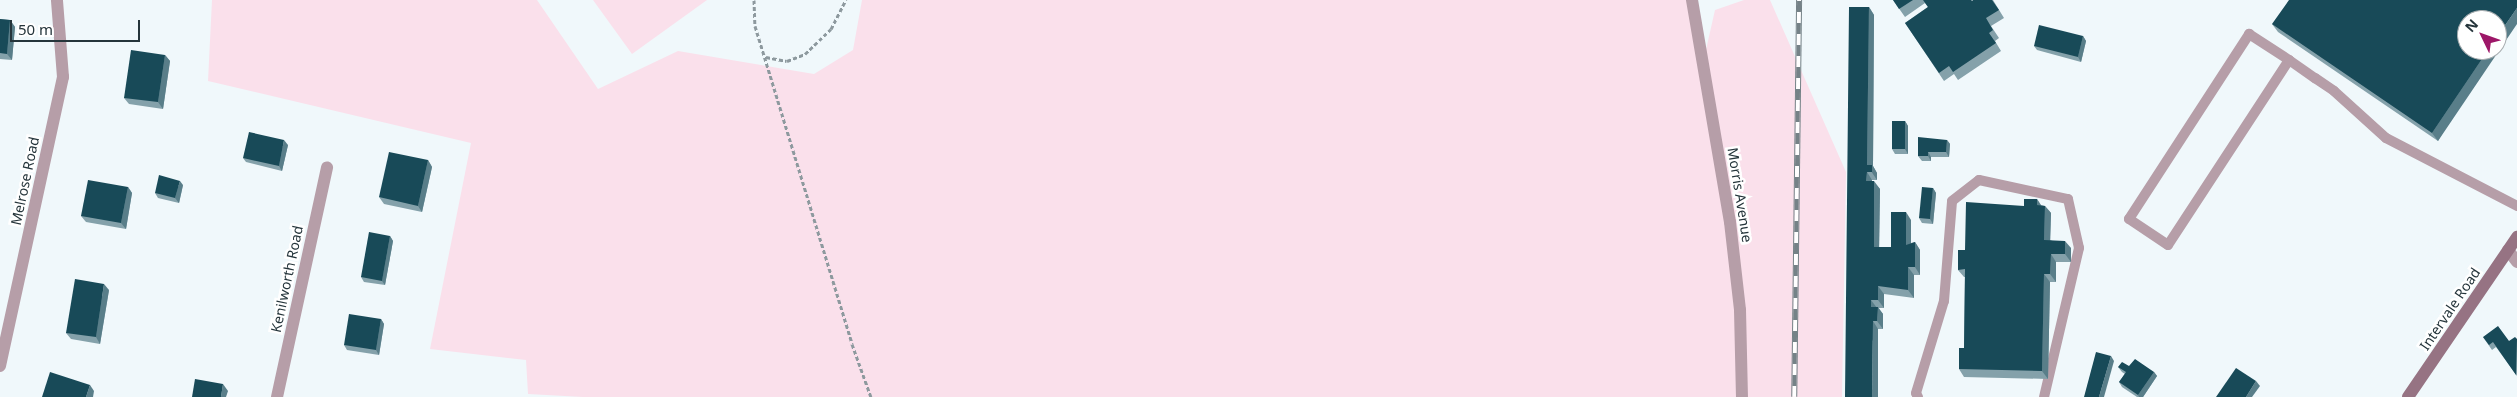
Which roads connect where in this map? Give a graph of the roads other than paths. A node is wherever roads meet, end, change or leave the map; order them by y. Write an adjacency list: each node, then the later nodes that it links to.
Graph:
1 (58, 0): 9 (street, Melrose Road)
2 (1692, 0): 11 (street, Morris Avenue)
3 (2288, 60): 3 (lane); 5 (lane)
4 (327, 167): 10 (street, Kenilworth Road)
5 (2517, 206)
6 (2517, 237): 7 (street, Intervale Road)
7 (2508, 250): 8 (street); 14 (street, Intervale Road)
8 (2517, 262)
9 (0, 366)
10 (277, 397)
11 (1742, 397)
12 (1918, 397): 13 (lane)
13 (2044, 397)
14 (2408, 397)

